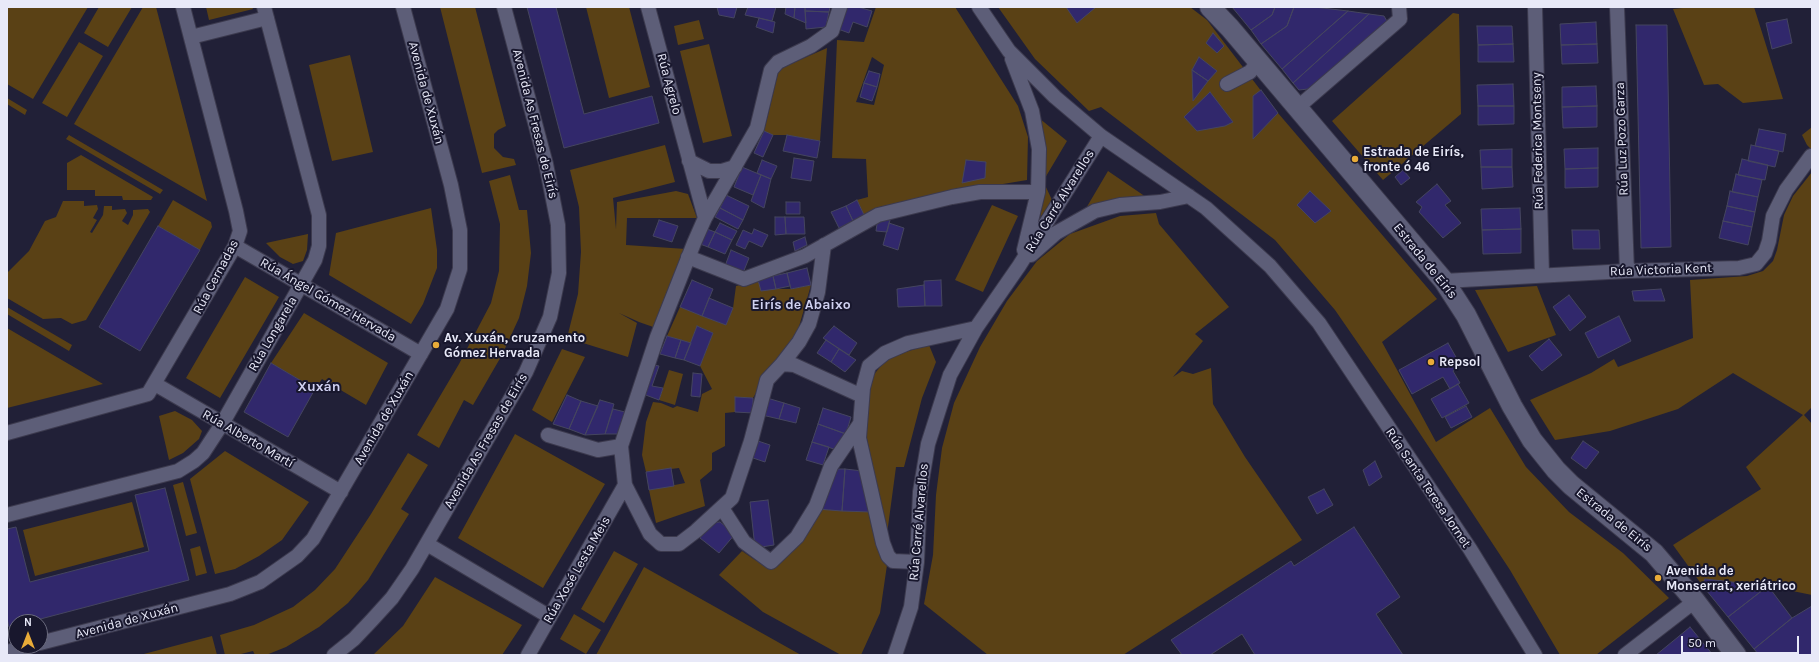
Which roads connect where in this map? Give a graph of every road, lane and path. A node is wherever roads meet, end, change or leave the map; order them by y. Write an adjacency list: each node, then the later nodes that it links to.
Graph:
1 (184, 7): 12 (street, Rúa Cernadas)
2 (403, 7): 33 (street, Avenida de Xuxán)
3 (504, 7): 46 (street, Avenida As Fresas de Eirís)
4 (648, 7): 19 (street, Rúa Agrelo)
5 (840, 7): 20 (street)
6 (979, 7): 13 (street)
7 (1210, 7): 14 (street, Estrada de Eirís)
8 (1399, 7): 16 (street)
9 (1535, 7): 29 (street, Rúa Federica Montseny)
10 (1617, 7): 28 (street, Rúa Luz Pozo Garza)
11 (266, 13): 12 (street); 31 (street, Rúa Longarela)
12 (191, 37): 25 (street, Rúa Cernadas)
13 (1009, 51): 17 (street, Rúa Santa Teresa Jornet); 21 (street, Rúa Carré Alvarellos)
14 (1258, 62): 15 (street); 16 (street, Estrada de Eirís)
15 (1227, 84)
16 (1297, 108): 30 (street, Estrada de Eirís)
17 (1102, 136): 22 (street, Rúa Santa Teresa Jornet); 27 (street, Rúa Carré Alvarellos)
18 (1811, 156): 28 (street, Rúa Victoria Kent)
19 (689, 161): 20 (street); 23 (street, Rúa Agrelo)
20 (735, 167): 23 (street)
21 (1038, 192): 24 (street); 27 (street, Rúa Carré Alvarellos)
22 (1189, 196): 27 (street); 54 (street, Rúa Santa Teresa Jornet)
23 (705, 218): 26 (street)
24 (824, 245): 26 (street); 34 (street)
25 (235, 246): 31 (street, Rúa Ángel Gómez Hervada); 35 (street, Rúa Cernadas)
26 (688, 257): 41 (street)
27 (1019, 266): 32 (street, Rúa Carré Alvarellos)
28 (1627, 271): 29 (street, Rúa Victoria Kent)
29 (1542, 275): 30 (street, Rúa Victoria Kent)
30 (1444, 281): 48 (street, Estrada de Eirís)
31 (302, 284): 33 (street, Rúa Ángel Gómez Hervada); 38 (street, Rúa Longarela)
32 (976, 328): 36 (street); 47 (street, Rúa Carré Alvarellos)
33 (421, 354): 43 (street, Avenida de Xuxán)
34 (782, 364): 36 (street); 44 (street)
35 (155, 384): 38 (street, Rúa Alberto Martí); 39 (street, Rúa Cernadas)
36 (862, 396): 37 (street)
37 (860, 423): 44 (street); 47 (street)
38 (222, 424): 43 (street, Rúa Alberto Martí); 45 (street, Rúa Longarela)
39 (7, 433)
40 (548, 436): 41 (street)
41 (621, 446): 42 (street)
42 (625, 485): 44 (street); 49 (street, Rúa Xosé Lesta Meis)
43 (341, 492): 50 (street, Avenida de Xuxán)
44 (722, 508)
45 (7, 515)
46 (427, 544): 49 (street); 51 (street, Avenida As Fresas de Eirís)
47 (916, 562): 53 (street, Rúa Carré Alvarellos)
48 (1696, 601): 55 (street); 56 (street, Estrada de Eirís)
49 (550, 617): 52 (street, Rúa Xosé Lesta Meis)
50 (48, 641)
51 (334, 655)
52 (528, 655)
53 (895, 655)
54 (1534, 655)
55 (1625, 655)
56 (1736, 655)

